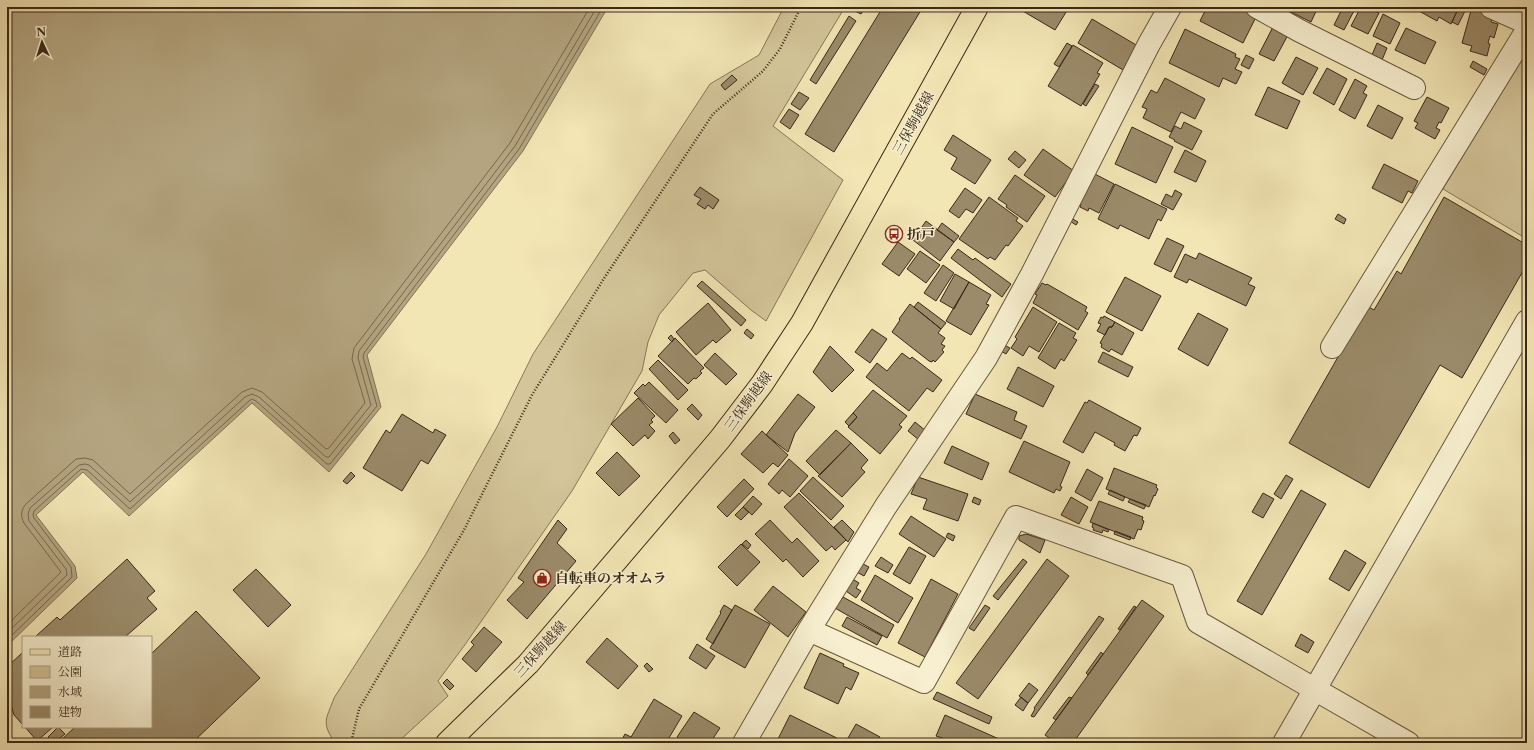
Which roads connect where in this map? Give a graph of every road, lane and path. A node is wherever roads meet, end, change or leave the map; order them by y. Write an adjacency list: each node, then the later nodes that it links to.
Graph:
1 (802, 7): 13 (path)
2 (977, 7): 14 (main road, 三保駒越線)
3 (1170, 7): 11 (street)
4 (1258, 7): 8 (street)
5 (1492, 7): 6 (street)
6 (1527, 23)
7 (1527, 30): 10 (street)
8 (1414, 88)
9 (1527, 321): 12 (street)
10 (1332, 347)
11 (809, 630): 12 (street); 15 (street)
12 (1316, 690): 16 (street); 17 (street)
13 (352, 743)
14 (447, 743)
15 (744, 743)
16 (1284, 743)
17 (1408, 743)

